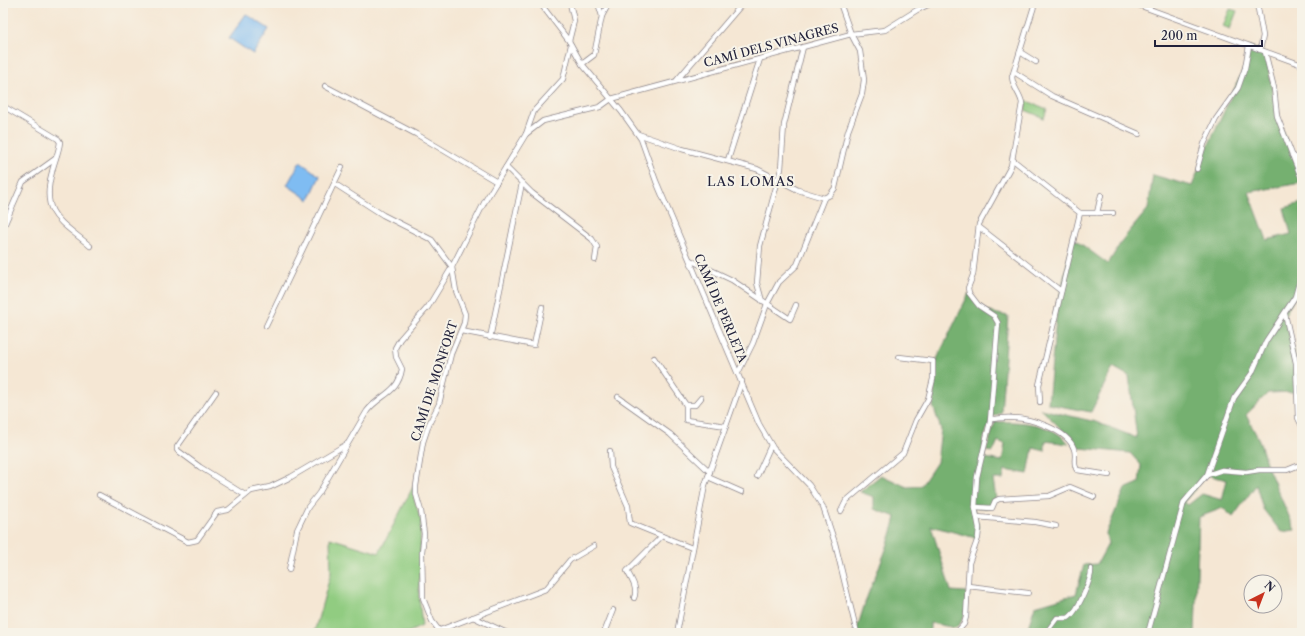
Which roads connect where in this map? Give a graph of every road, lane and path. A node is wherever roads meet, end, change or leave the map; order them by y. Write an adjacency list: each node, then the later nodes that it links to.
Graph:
1 (540, 3): 13 (street, CAMÍ DE PERLETA)
2 (570, 3): 13 (street)
3 (598, 3): 11 (street)
4 (609, 3): 11 (street)
5 (743, 3): 24 (street)
6 (840, 3): 12 (street)
7 (932, 3): 12 (street, CAMÍ DELS VINAGRES)
8 (1034, 3): 17 (street)
9 (1133, 3): 14 (street)
10 (1257, 3): 16 (street)
11 (602, 16): 21 (street)
12 (852, 34): 15 (street, CAMÍ DELS VINAGRES); 45 (street)
13 (570, 43): 21 (street, CAMÍ DE PERLETA); 28 (street)
14 (1249, 46): 16 (street); 38 (street)
15 (803, 47): 19 (street, CAMÍ DELS VINAGRES); 39 (street)
16 (1260, 50): 18 (street)
17 (1020, 52): 20 (street); 23 (street)
18 (1265, 52): 22 (street); 31 (street)
19 (760, 59): 24 (street, CAMÍ DELS VINAGRES); 33 (street)
20 (1036, 62)
21 (582, 64): 26 (street, CAMÍ DE PERLETA)
22 (1302, 65)
23 (1014, 72): 30 (street); 34 (street)
24 (677, 80): 26 (street, CAMÍ DELS VINAGRES)
25 (325, 86): 41 (street)
26 (612, 99): 28 (street, CAMÍ DELS VINAGRES); 29 (street, CAMÍ DE PERLETA)
27 (3, 106): 32 (street)
28 (526, 134): 37 (street)
29 (638, 134): 33 (street); 53 (street, CAMÍ DE PERLETA)
30 (1139, 134)
31 (1292, 155): 35 (street); 40 (street)
32 (56, 158): 49 (street); 51 (street)
33 (728, 160): 39 (street)
34 (1013, 160): 46 (street); 50 (street)
35 (1302, 162)
36 (342, 167): 43 (street)
37 (506, 167): 41 (street); 42 (street)
38 (1197, 169)
39 (778, 180): 45 (street); 57 (street)
40 (1302, 180)
41 (497, 182): 54 (street)
42 (522, 183): 52 (street); 63 (street)
43 (335, 184): 54 (street); 61 (street)
44 (1101, 195): 47 (street)
45 (824, 198): 57 (street)
46 (1080, 213): 47 (street); 56 (street)
47 (1097, 213): 48 (street)
48 (1113, 213)
49 (3, 228)
50 (979, 228): 56 (street); 73 (street)
51 (90, 246)
52 (595, 260)
53 (690, 260): 57 (street); 66 (street, CAMÍ DE PERLETA)
54 (452, 267): 62 (street, CAMÍ DE MONFORT); 76 (street)
55 (1302, 272): 60 (street)
56 (1060, 291): 71 (street)
57 (764, 303): 58 (street); 66 (street)
58 (796, 304)
59 (542, 307): 63 (street)
60 (1284, 314): 75 (street); 82 (street)
61 (266, 326)
62 (461, 331): 63 (street); 102 (street, CAMÍ DE MONFORT)
63 (490, 338)
64 (899, 357): 89 (street)
65 (654, 358): 72 (street)
66 (738, 373): 67 (street, CAMÍ DE PERLETA)
67 (742, 381): 74 (street); 77 (street, CAMÍ DE PERLETA)
68 (216, 392): 86 (street)
69 (618, 397): 80 (street)
70 (701, 398): 72 (street)
71 (1040, 402)
72 (686, 405): 74 (street)
73 (991, 419): 81 (street); 88 (street)
74 (726, 426): 80 (street)
75 (1302, 426)
76 (348, 443): 86 (street); 96 (street)
77 (771, 445): 83 (street); 106 (street, CAMÍ DE PERLETA)
78 (610, 451): 92 (street)
79 (1302, 464): 82 (street)
80 (709, 474): 84 (street); 94 (street)
81 (1109, 474)
82 (1207, 475): 109 (street)
83 (756, 476)
84 (742, 492)
85 (99, 495): 86 (street)
86 (245, 495)
87 (1094, 497): 88 (street)
88 (975, 507): 90 (street)
89 (841, 511)
90 (977, 517): 91 (street); 97 (street)
91 (1056, 526)
92 (662, 536): 94 (street); 99 (street)
93 (594, 546): 101 (street)
94 (692, 548): 105 (street)
95 (1091, 569): 108 (street)
96 (289, 570)
97 (968, 586): 98 (street); 107 (street)
98 (1028, 593)
99 (634, 598)
100 (613, 610): 104 (street)
101 (473, 617): 102 (street); 103 (street)
102 (441, 632)
103 (507, 633)
104 (604, 633)
105 (677, 633)
106 (857, 633)
107 (956, 633)
108 (1046, 633)
109 (1148, 633)

